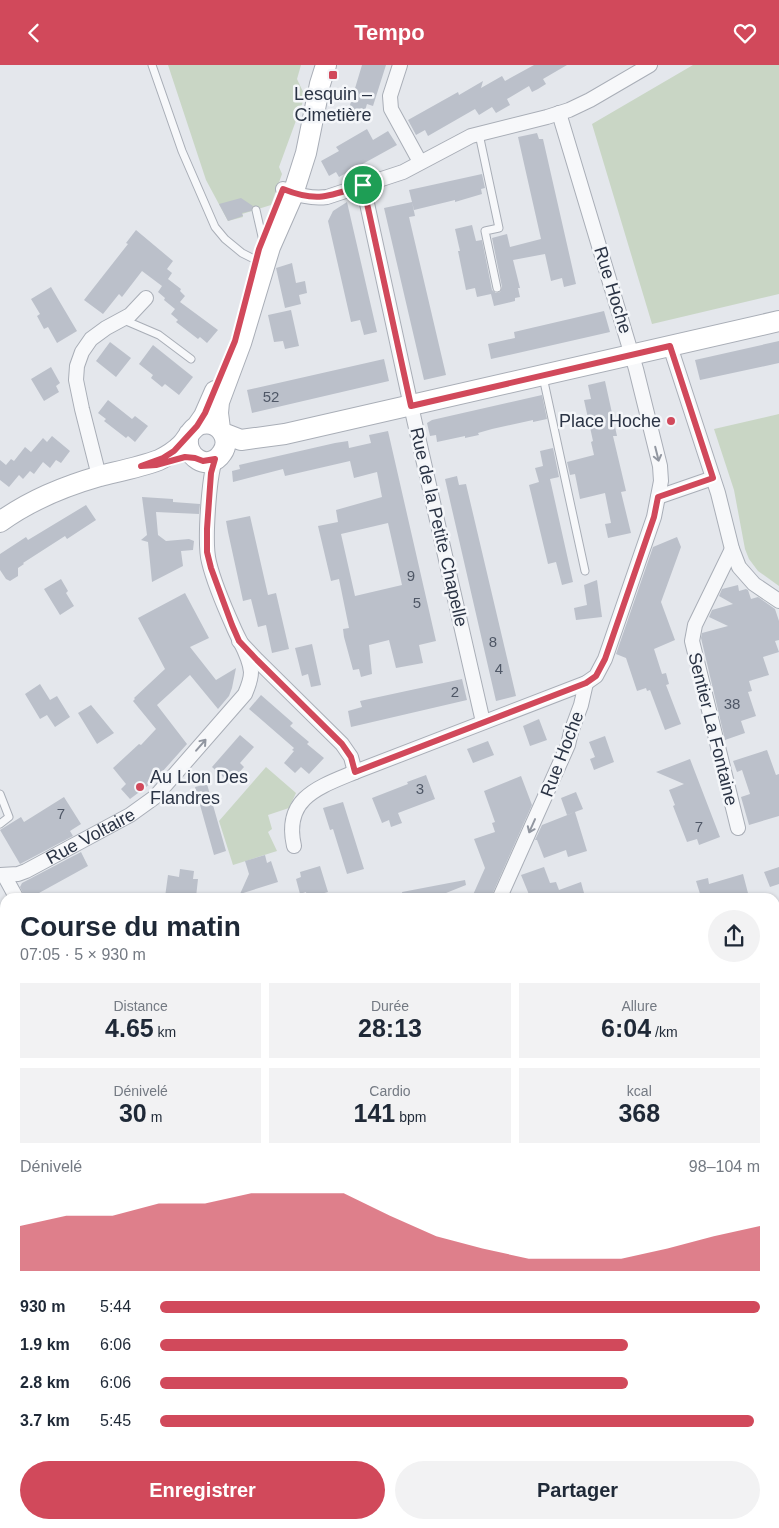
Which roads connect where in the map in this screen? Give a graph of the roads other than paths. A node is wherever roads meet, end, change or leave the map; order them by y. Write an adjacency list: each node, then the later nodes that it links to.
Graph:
1 (152, 65): 12 (lane)
2 (326, 65): 9 (street)
3 (400, 65): 7 (street)
4 (650, 65): 5 (street)
5 (559, 113): 6 (street); 18 (street, Rue Hoche)
6 (479, 133): 7 (street); 13 (lane)
7 (420, 162): 8 (street)
8 (363, 185): 9 (street); 21 (street, Rue de la Petite Chapelle)
9 (288, 191): 11 (street); 23 (street)
10 (256, 210): 11 (lane)
11 (263, 241): 12 (street)
12 (256, 260): 22 (street)
13 (497, 288)
14 (146, 298): 15 (street)
15 (124, 319): 19 (lane); 28 (street)
16 (779, 321): 17 (street)
17 (670, 346): 18 (street); 29 (street)
18 (632, 355): 20 (street); 30 (street, Rue Hoche, one-way to 30)
19 (191, 359)
20 (542, 376): 21 (street); 33 (lane)
21 (411, 406): 24 (street); 37 (street, Rue de la Petite Chapelle)
22 (193, 430): 23 (street); 25 (street); 27 (street)
23 (222, 431): 24 (street); 26 (street)
24 (284, 434): 26 (street)
25 (195, 458): 26 (street); 27 (street)
26 (218, 458): 35 (street, Rue Voltaire)
27 (141, 466): 28 (street)
28 (99, 476): 31 (street)
29 (713, 478): 30 (street); 32 (street)
30 (658, 497): 36 (street, Rue Hoche)
31 (0, 522)
32 (732, 549): 34 (street); 41 (street, Sentier La Fontaine)
33 (585, 571)
34 (779, 601)
35 (239, 641): 38 (street); 43 (street, Rue Voltaire, one-way to 35)
36 (586, 683): 37 (street); 45 (street, Rue Hoche, one-way to 45)
37 (483, 722): 38 (street)
38 (355, 772): 42 (street)
39 (0, 794): 40 (lane)
40 (0, 824)
41 (738, 828)
42 (294, 846)
43 (2, 875): 44 (street)
44 (13, 893)
45 (502, 893)

